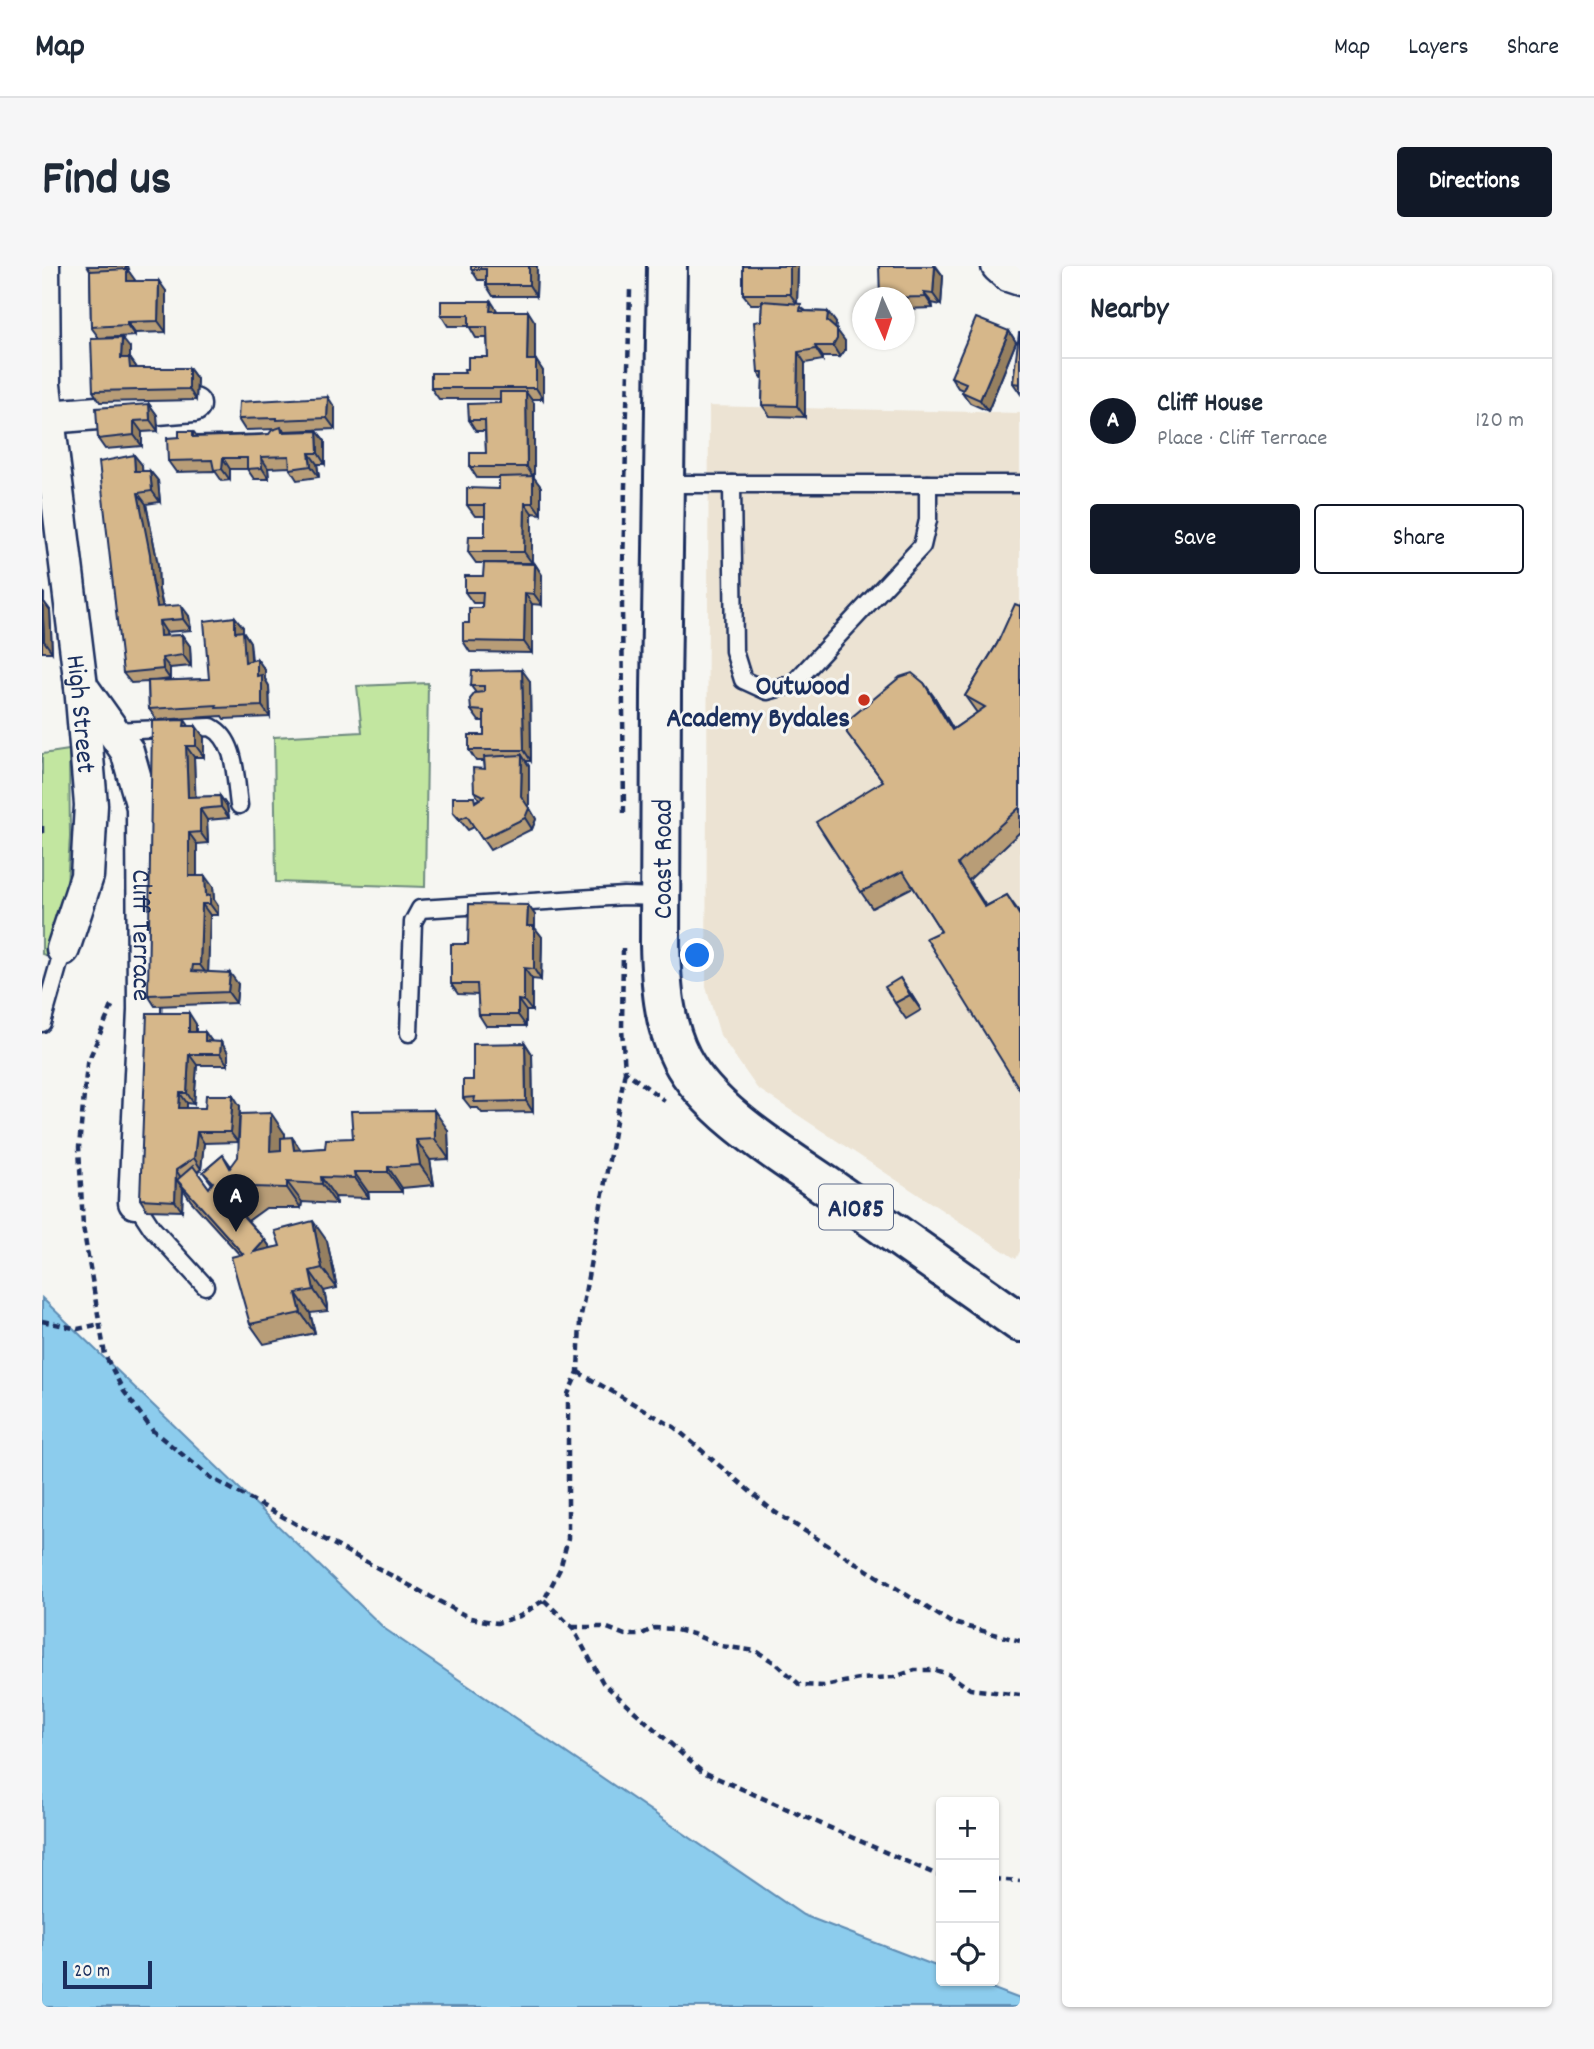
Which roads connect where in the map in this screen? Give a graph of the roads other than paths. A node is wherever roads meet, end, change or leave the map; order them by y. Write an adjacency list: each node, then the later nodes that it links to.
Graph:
1 (43, 266): 6 (street, High Street)
2 (667, 266): 7 (main road, Coast Road / A1085)
3 (998, 266): 4 (street)
4 (1020, 279)
5 (194, 405): 6 (street)
6 (49, 417): 11 (street, High Street)
7 (663, 484): 8 (lane); 14 (main road, Coast Road / A1085)
8 (732, 484): 9 (lane); 9 (lane)
9 (928, 484): 10 (lane)
10 (1020, 484)
11 (81, 686): 12 (street, Cliff Terrace); 15 (street, High Street)
12 (113, 731): 13 (lane); 18 (street, Cliff Terrace)
13 (239, 805)
14 (643, 897): 17 (lane); 20 (main road, Coast Road / A1085)
15 (63, 949): 16 (lane)
16 (42, 1023)
17 (409, 1033)
18 (135, 1202): 19 (lane)
19 (205, 1286)
20 (1020, 1322)

